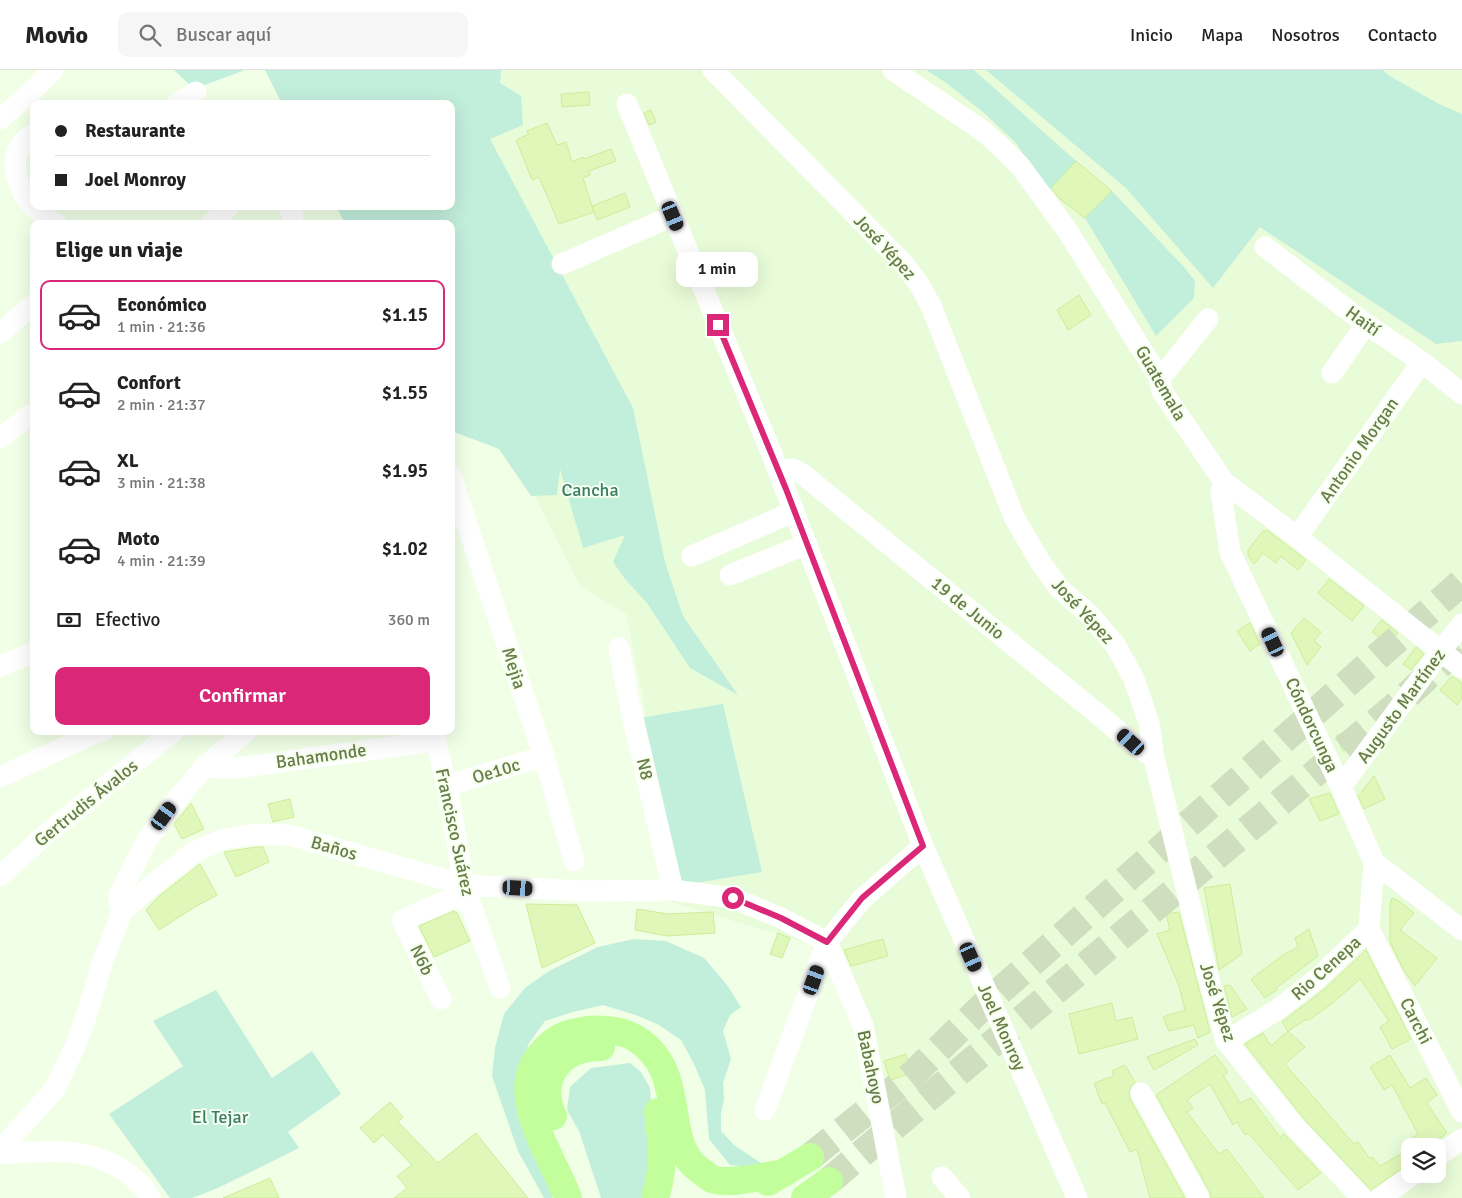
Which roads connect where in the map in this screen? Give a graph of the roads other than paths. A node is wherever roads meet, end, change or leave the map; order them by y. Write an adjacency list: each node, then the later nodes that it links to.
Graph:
1 (54, 70): 7 (street)
2 (713, 70): 46 (street, José Yépez)
3 (893, 70): 23 (street, Guatemala)
4 (196, 92): 5 (street)
5 (183, 100)
6 (627, 104): 12 (street, Joel Monroy)
7 (0, 118)
8 (30, 137): 9 (street)
9 (30, 204)
10 (38, 210): 13 (street)
11 (225, 210): 14 (street)
12 (673, 216): 16 (street); 27 (street, Joel Monroy)
13 (52, 220)
14 (215, 220)
15 (1265, 246): 19 (street, Haití)
16 (562, 264)
17 (30, 307): 20 (street)
18 (1208, 319): 23 (street)
19 (1366, 324): 21 (street, Haití); 22 (street)
20 (0, 333)
21 (1422, 362): 24 (street, Haití); 31 (street, Antonio Morgan)
22 (1332, 373)
23 (1159, 377): 28 (street, Guatemala)
24 (1462, 394)
25 (28, 416): 26 (street)
26 (0, 438)
27 (778, 471): 30 (street, Joel Monroy); 46 (street, 19 de Junio)
28 (1224, 482): 31 (street, Guatemala); 50 (street, Cóndorcunga)
29 (455, 488): 45 (street, Mejia)
30 (793, 512): 32 (street, Joel Monroy); 33 (street)
31 (1297, 537): 37 (street, Guatemala)
32 (807, 544): 34 (street); 51 (street, Joel Monroy)
33 (692, 556)
34 (730, 575)
35 (1462, 624): 37 (street, Augusto Martínez)
36 (619, 648): 56 (street, N8)
37 (1441, 650): 40 (street, Guatemala); 50 (street, Augusto Martínez)
38 (30, 654): 39 (street)
39 (0, 666)
40 (1462, 668)
41 (91, 735): 48 (street)
42 (169, 735): 54 (street, Gertrudis Ávalos)
43 (242, 735): 47 (street)
44 (434, 736): 47 (street, Bahamonde); 49 (street, Francisco Suárez)
45 (544, 756): 49 (street, Oe10c); 52 (street, Mejia)
46 (1154, 758): 64 (street, José Yépez)
47 (206, 765): 58 (street)
48 (0, 777)
49 (447, 786): 55 (street, Francisco Suárez)
50 (1341, 787): 53 (street, Cóndorcunga)
51 (923, 846): 61 (street); 85 (street, Joel Monroy)
52 (574, 861)
53 (1374, 862): 59 (street, Rio Cenepa); 60 (street, Cóndorcunga)
54 (0, 876)
55 (464, 885): 56 (street, Baños); 57 (street, Francisco Suárez); 58 (street, Baños)
56 (672, 890): 61 (street, Baños)
57 (471, 906): 62 (street, Francisco Suárez); 63 (street, N6b)
58 (122, 912): 69 (street, Baños)
59 (1369, 929): 64 (street, Rio Cenepa); 67 (street, Carchi)
60 (1462, 929)
61 (827, 942): 66 (street); 83 (street, Babahoyo)
62 (500, 988)
63 (441, 999)
64 (1226, 1041): 87 (street, José Yépez)
65 (1141, 1093): 86 (street)
66 (765, 1110)
67 (1462, 1112)
68 (1462, 1139): 70 (street)
69 (0, 1150)
70 (1446, 1150)
71 (0, 1154): 77 (street)
72 (810, 1157): 73 (main road)
73 (784, 1172): 78 (main road); 81 (main road)
74 (942, 1177): 84 (street)
75 (829, 1181): 82 (main road)
76 (1401, 1183): 88 (street)
77 (150, 1198)
78 (568, 1198)
79 (588, 1198): 80 (main road)
80 (656, 1198)
81 (741, 1198)
82 (805, 1198)
83 (896, 1198)
84 (960, 1198)
85 (1078, 1198)
86 (1199, 1198)
87 (1362, 1198)
88 (1380, 1198)

